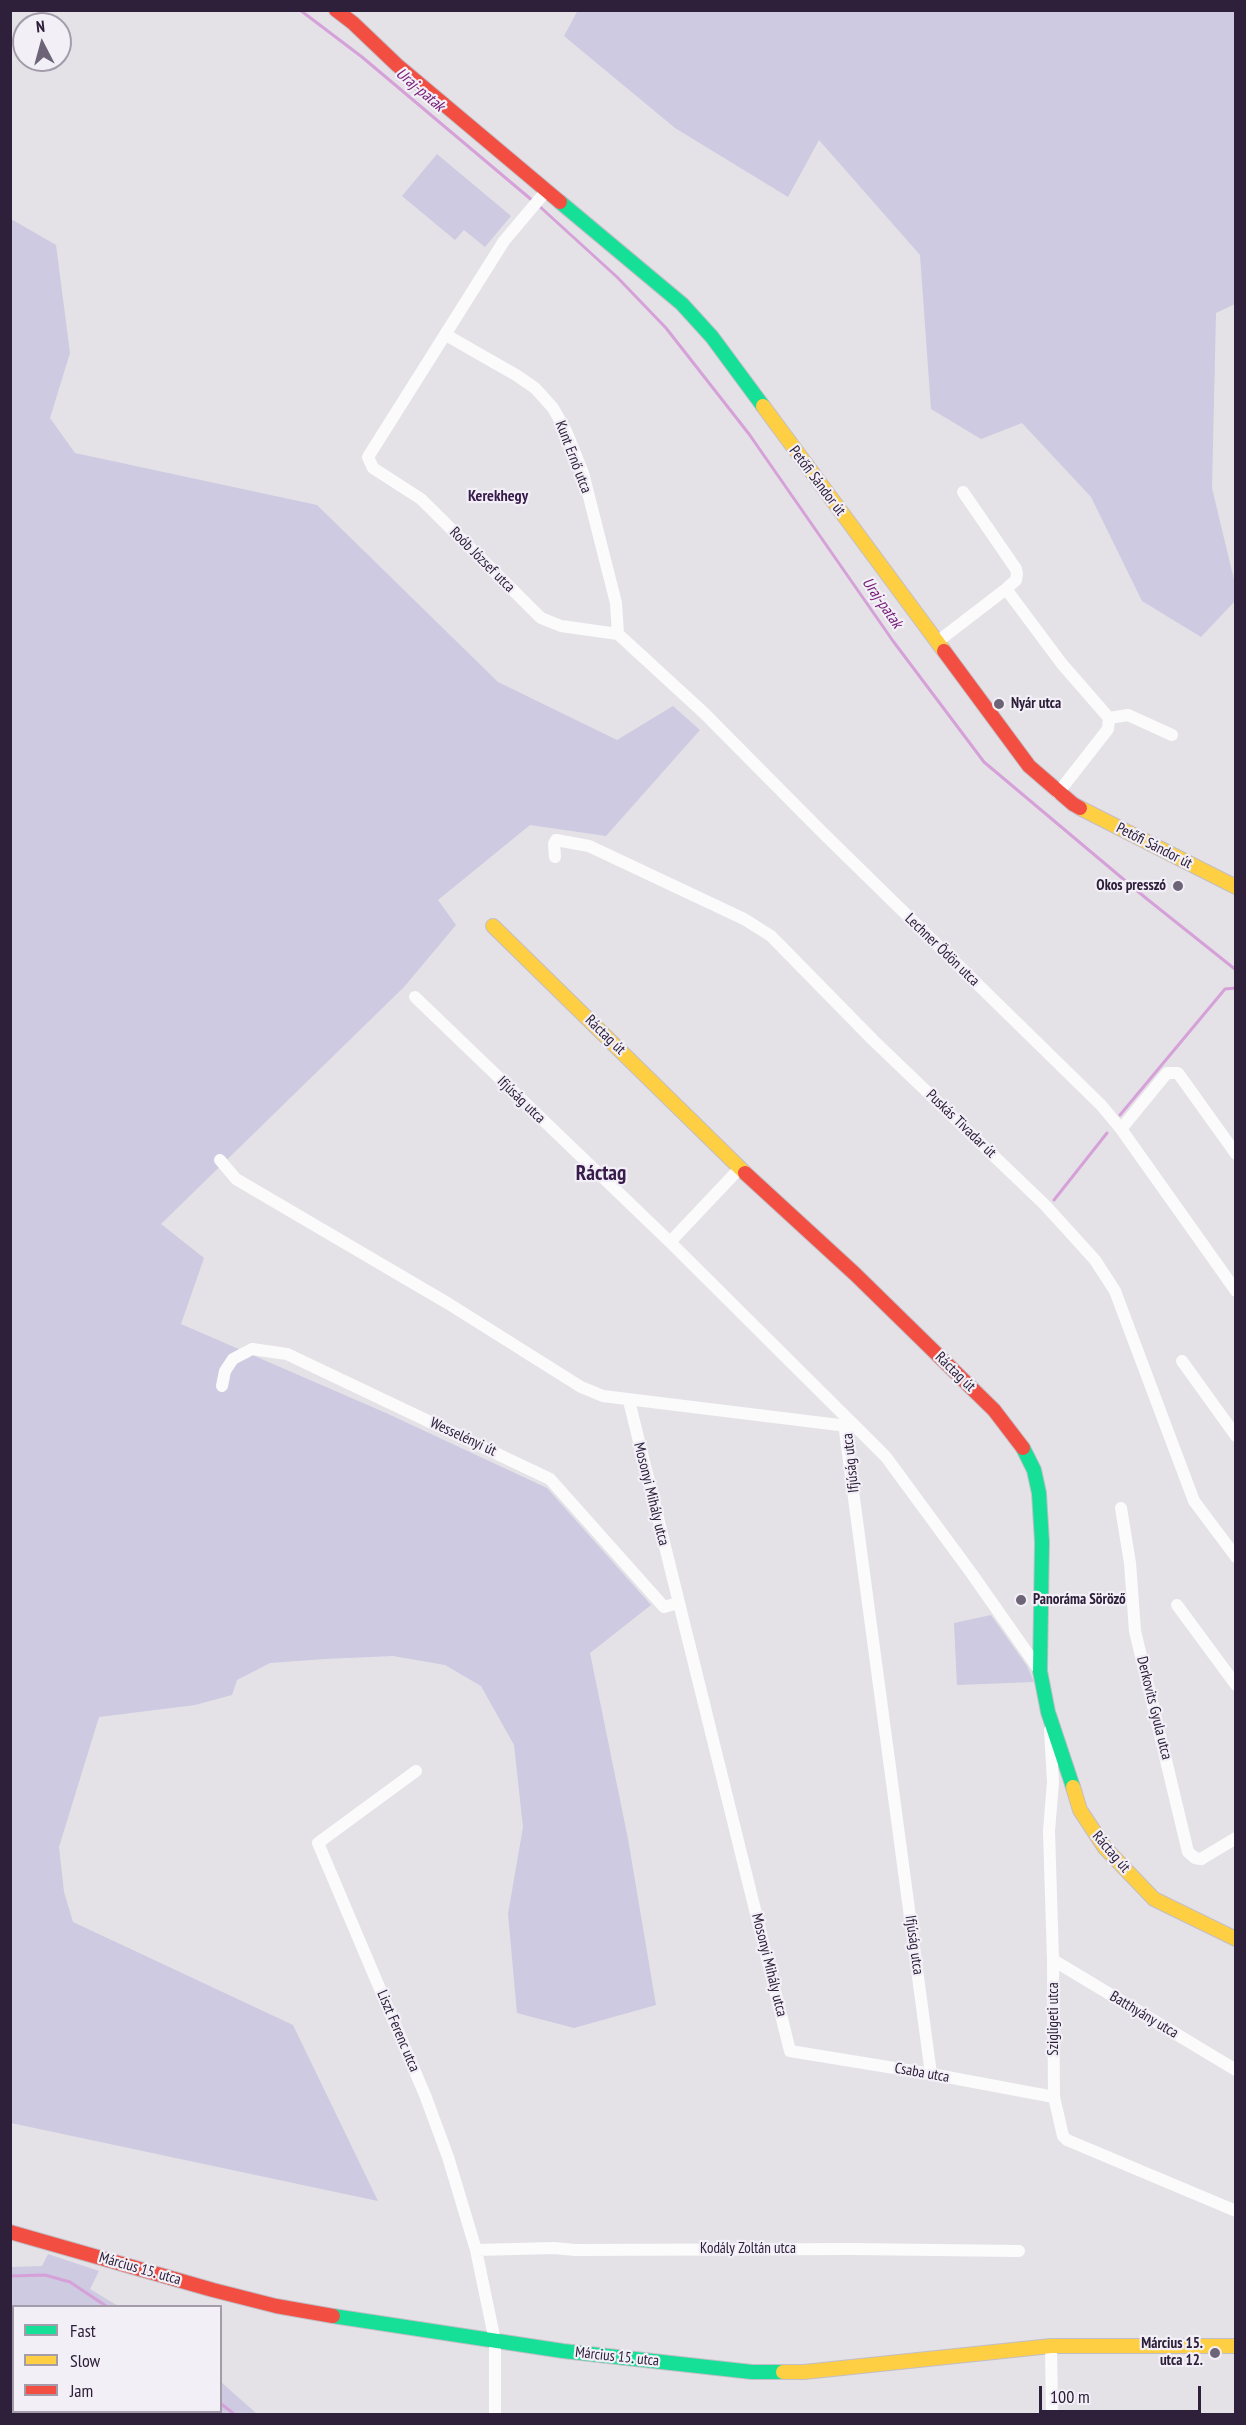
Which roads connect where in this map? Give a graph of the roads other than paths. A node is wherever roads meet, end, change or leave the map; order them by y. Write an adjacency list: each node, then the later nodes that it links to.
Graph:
1 (336, 10): 2 (street, Petőfi Sándor út)
2 (545, 193): 3 (street); 7 (street, Petőfi Sándor út)
3 (446, 335): 6 (street, Kunt Ernő utca); 6 (street, Roób József utca)
4 (963, 492): 5 (street)
5 (1006, 590): 7 (street); 8 (street)
6 (618, 634): 15 (street, Lechner Ödön utca)
7 (937, 642): 10 (street, Petőfi Sándor út)
8 (1109, 718): 9 (street); 10 (street)
9 (1172, 735)
10 (1058, 793): 12 (street, Petőfi Sándor út)
11 (555, 857): 27 (street, Puskás Tivadar út)
12 (1236, 887)
13 (493, 926): 18 (street, Ráctag út)
14 (416, 997): 19 (street, Ifjúság utca)
15 (1121, 1129): 16 (street); 20 (street, Lechner Ödön utca)
16 (1236, 1154)
17 (220, 1160): 23 (street)
18 (740, 1168): 19 (street); 30 (street, Ráctag út)
19 (670, 1242): 24 (street, Ifjúság utca)
20 (1236, 1291)
21 (1182, 1361): 25 (street)
22 (222, 1386): 28 (street, Wesselényi út)
23 (629, 1401): 24 (street); 28 (street, Mosonyi Mihály utca)
24 (851, 1422): 30 (street); 39 (street, Ifjúság utca)
25 (1236, 1436)
26 (1120, 1508): 34 (street, Derkovits Gyula utca)
27 (1236, 1557)
28 (678, 1603): 37 (street, Mosonyi Mihály utca)
29 (1177, 1605): 31 (street)
30 (1040, 1671): 32 (street, Ráctag út)
31 (1236, 1685)
32 (1048, 1712): 35 (street, Ráctag út); 36 (street, Szigligeti utca)
33 (416, 1771): 43 (street, Liszt Ferenc utca)
34 (1236, 1838)
35 (1236, 1939)
36 (1053, 1960): 38 (street, Batthyány utca); 40 (street, Szigligeti utca)
37 (790, 2051): 39 (street, Csaba utca)
38 (1236, 2070)
39 (931, 2074): 40 (street, Csaba utca)
40 (1054, 2097): 41 (street, Szigligeti utca)
41 (1236, 2211)
42 (10, 2232): 45 (street, Március 15. utca)
43 (476, 2250): 44 (street, Kodály Zoltán utca); 45 (street, Liszt Ferenc utca)
44 (1019, 2252)
45 (495, 2341): 46 (street, Március 15. utca); 48 (street, Liszt Ferenc utca)
46 (1051, 2346): 47 (street, Március 15. utca); 49 (street)
47 (1236, 2346)
48 (495, 2415)
49 (1052, 2415)

